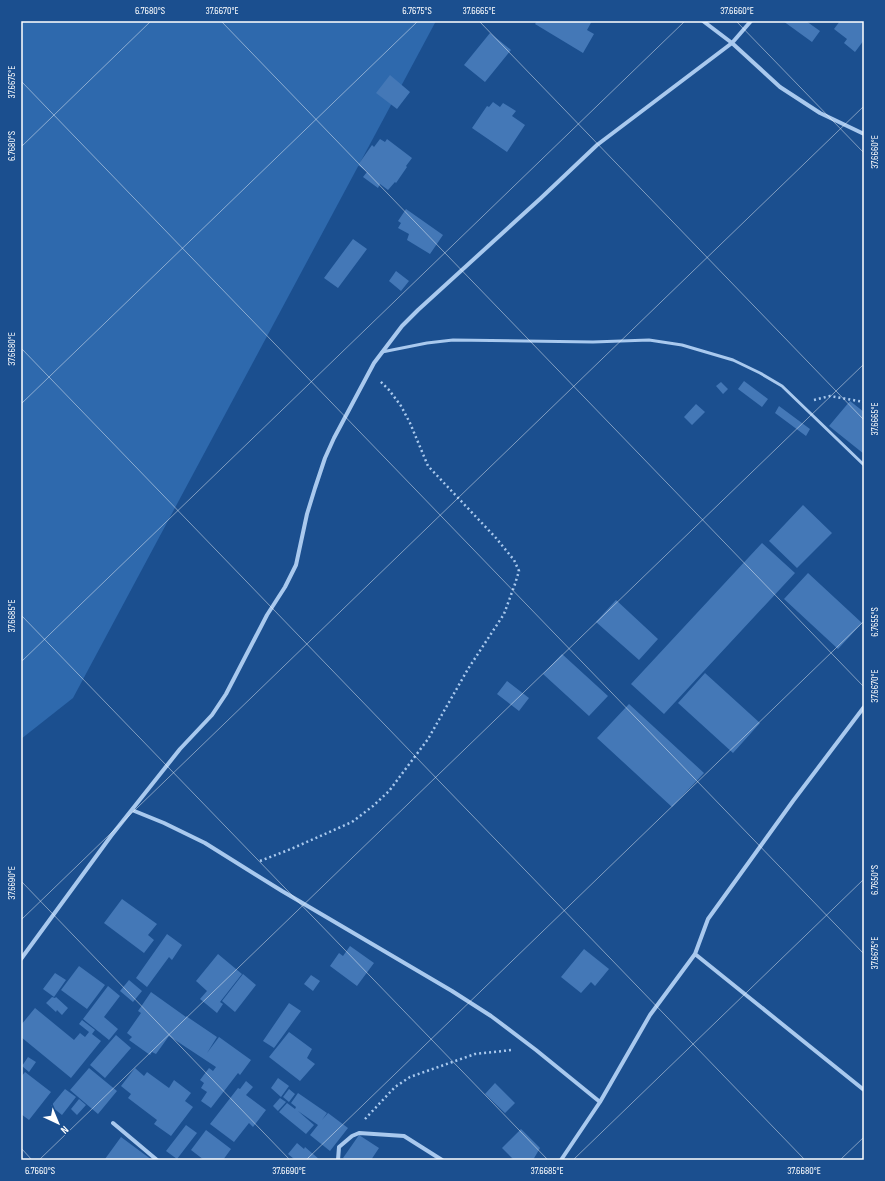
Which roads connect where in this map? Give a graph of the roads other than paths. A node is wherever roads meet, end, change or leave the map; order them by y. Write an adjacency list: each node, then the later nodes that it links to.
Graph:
1 (703, 21): 3 (street)
2 (751, 21): 3 (street)
3 (732, 43): 4 (street); 5 (street)
4 (864, 134)
5 (382, 352): 6 (lane); 8 (street)
6 (864, 465)
7 (864, 707): 9 (street)
8 (132, 810): 10 (street); 12 (street)
9 (695, 954): 11 (street); 12 (street)
10 (21, 958)
11 (864, 1090)
12 (600, 1102): 17 (street)
13 (114, 1123): 14 (street)
14 (157, 1160)
15 (338, 1160): 16 (street)
16 (442, 1160)
17 (562, 1160)

